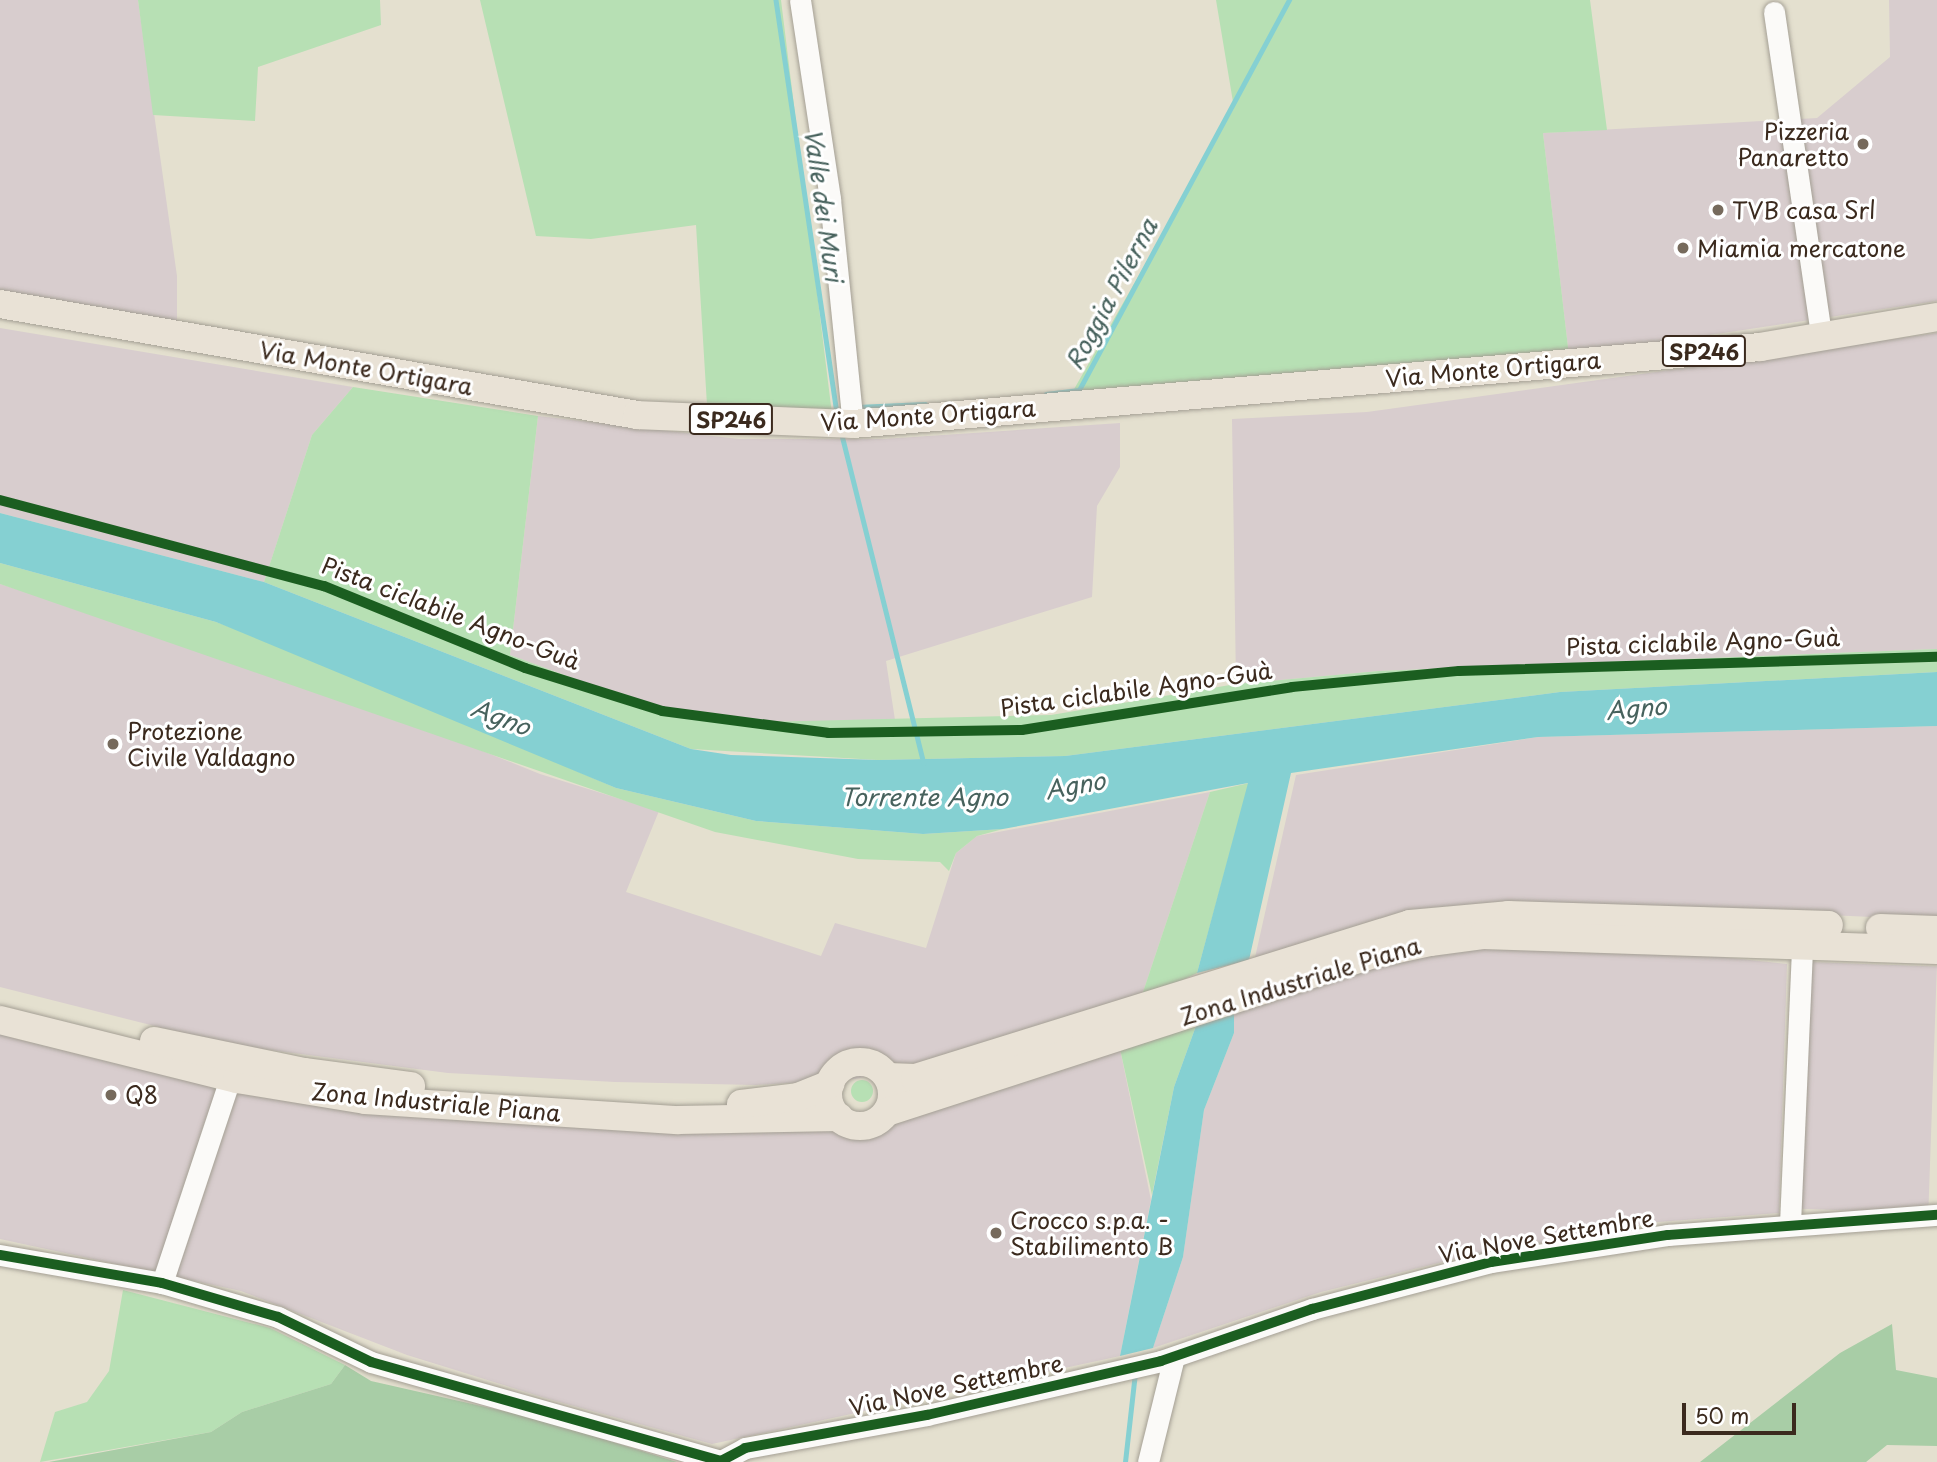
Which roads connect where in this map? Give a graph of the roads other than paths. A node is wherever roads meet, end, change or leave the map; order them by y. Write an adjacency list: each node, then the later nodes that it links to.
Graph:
1 (800, 0): 6 (street)
2 (1774, 12): 5 (street)
3 (0, 304): 6 (main road, Via Monte Ortigara / SP246)
4 (1937, 317): 5 (main road, Via Monte Ortigara / SP246)
5 (1821, 337): 6 (main road, Via Monte Ortigara / SP246)
6 (853, 424)
7 (1937, 930): 10 (main road, Zona Industriale Piana)
8 (1802, 944): 9 (main road, Zona Industriale Piana); 10 (main road, Zona Industriale Piana); 19 (street)
9 (1937, 950)
10 (1213, 995): 13 (main road, Zona Industriale Piana); 16 (main road, Zona Industriale Piana)
11 (0, 1000): 15 (main road, Zona Industriale Piana)
12 (0, 1020): 14 (main road, Zona Industriale Piana)
13 (888, 1077): 15 (main road); 16 (main road)
14 (230, 1078): 17 (main road, Zona Industriale Piana); 21 (street)
15 (830, 1084): 17 (main road)
16 (887, 1112): 17 (main road)
17 (839, 1117)
18 (1937, 1215): 19 (street, Via Nove Settembre)
19 (1790, 1224): 22 (street, Via Nove Settembre)
20 (0, 1255): 21 (street, Via Nove Settembre)
21 (162, 1283): 23 (street, Via Nove Settembre)
22 (1167, 1359): 23 (street, Via Nove Settembre); 24 (street)
23 (723, 1462)
24 (1148, 1462)

